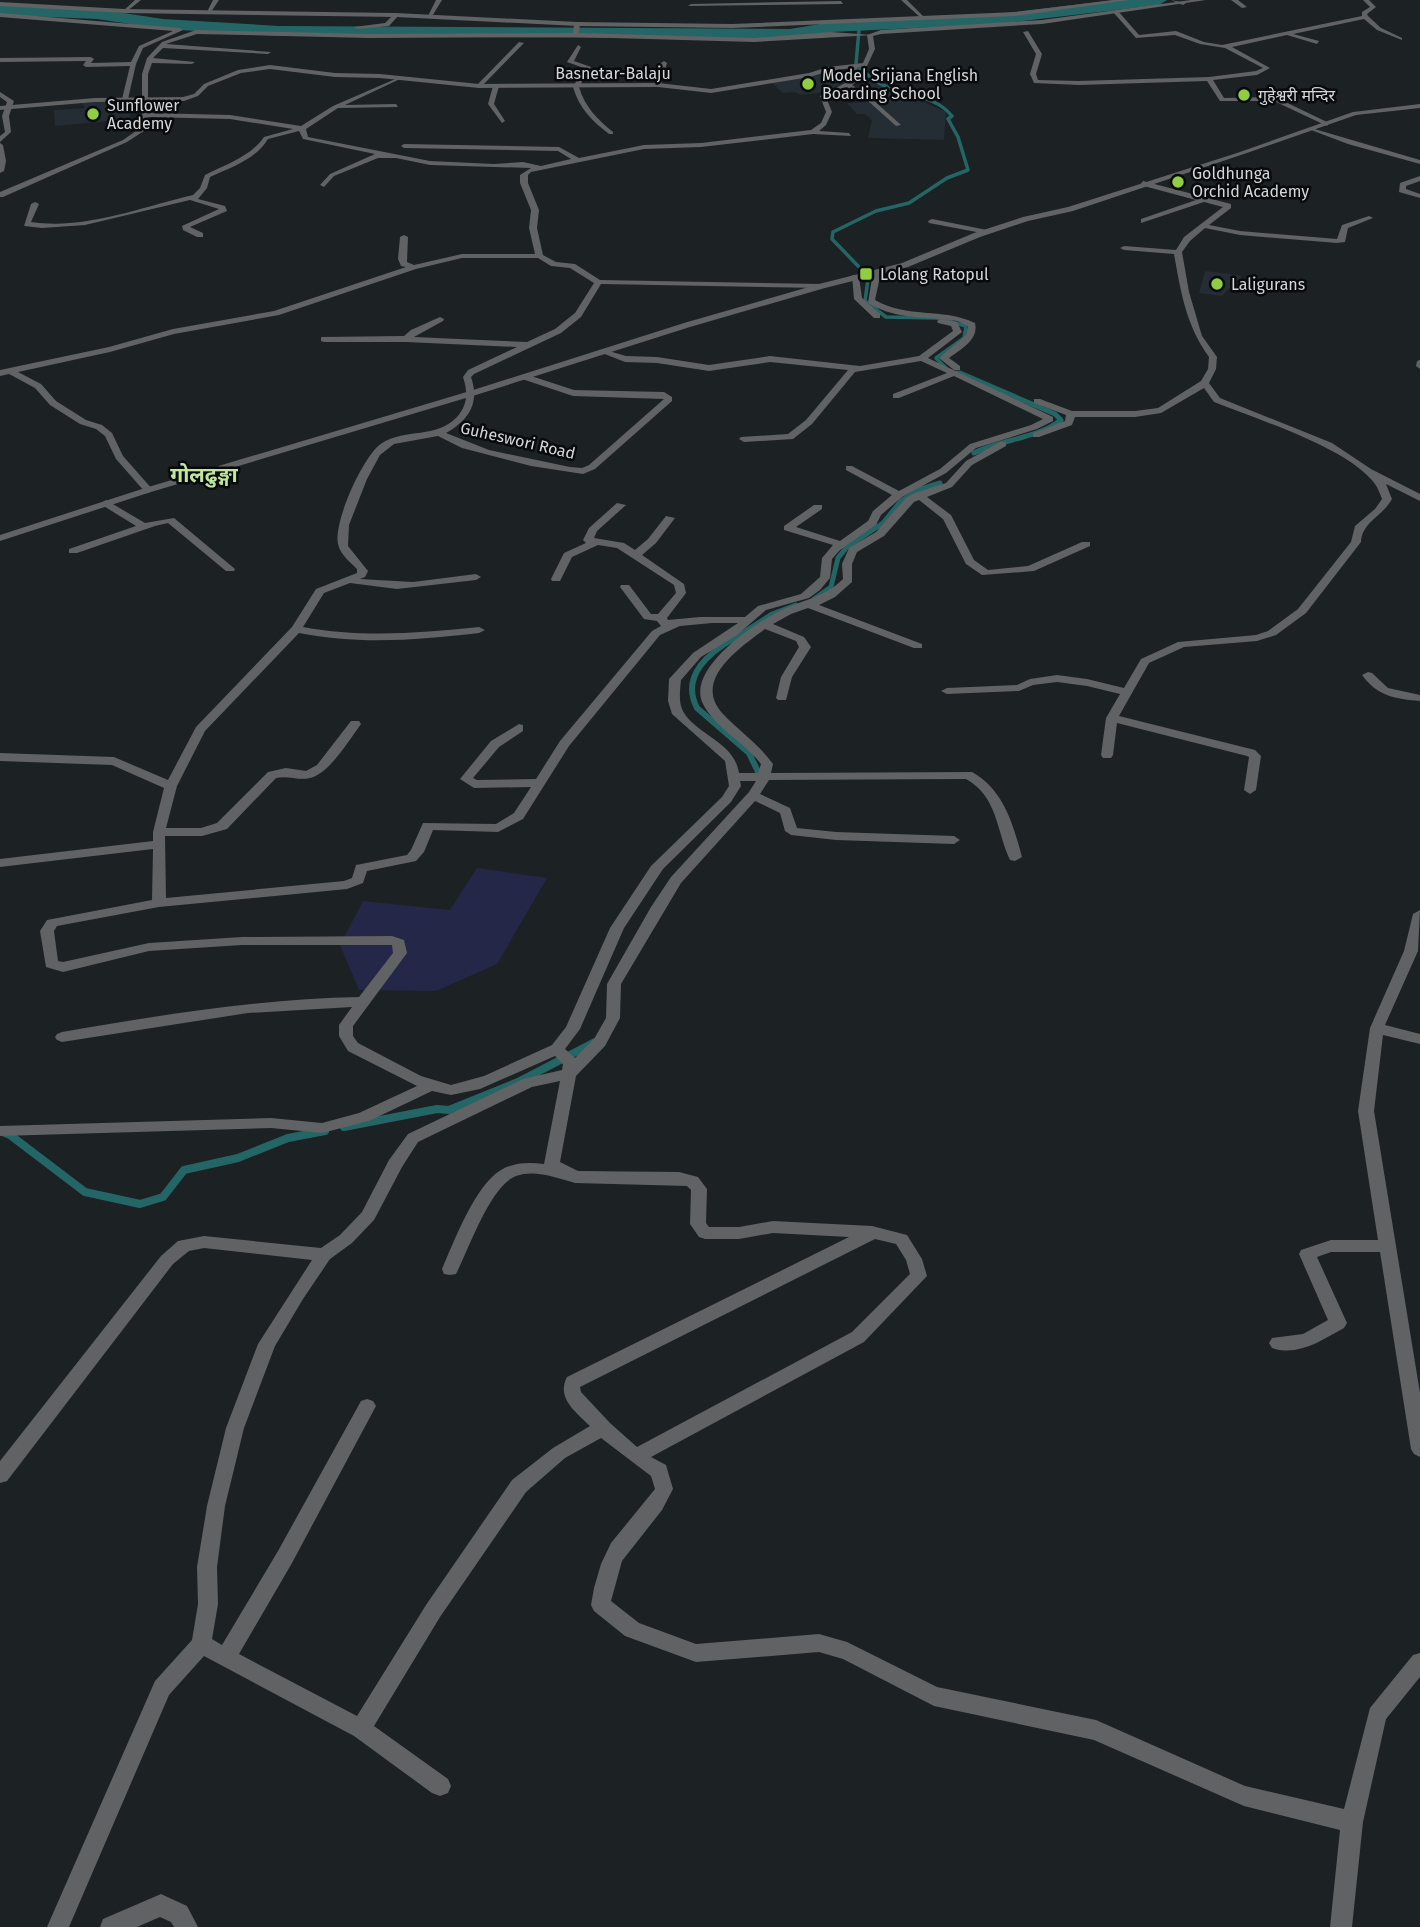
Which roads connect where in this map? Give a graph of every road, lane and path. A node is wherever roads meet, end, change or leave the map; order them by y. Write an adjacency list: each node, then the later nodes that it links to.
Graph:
1 (138, 0): 14 (street)
2 (216, 0): 15 (street)
3 (439, 0): 19 (street)
4 (904, 0): 21 (street)
5 (1126, 0): 21 (street)
6 (1200, 0): 9 (street)
7 (1234, 0): 13 (street)
8 (1366, 0): 20 (street)
9 (1178, 1): 16 (street)
10 (691, 3): 11 (street); 23 (street)
11 (841, 3)
12 (0, 4): 14 (street)
13 (1244, 7)
14 (124, 11): 15 (street)
15 (209, 11): 18 (street)
16 (1116, 12): 29 (street); 34 (street)
17 (0, 15): 39 (street)
18 (396, 15): 19 (street); 25 (street)
19 (429, 17): 26 (street)
20 (1365, 17): 28 (street); 30 (street)
21 (924, 18): 23 (street)
22 (267, 25): 24 (street)
23 (692, 25): 26 (street)
24 (321, 26)
25 (348, 27)
26 (577, 30): 29 (street); 33 (street)
27 (1026, 32): 44 (street)
28 (1289, 34): 31 (street); 34 (street)
29 (867, 35): 42 (street, Basnetar-Balaju)
30 (1400, 38)
31 (1317, 42)
32 (521, 43): 47 (street)
33 (161, 46): 36 (street); 38 (street)
34 (1225, 46): 44 (street)
35 (578, 47): 49 (street)
36 (268, 52)
37 (0, 60): 39 (street)
38 (150, 60): 39 (street); 40 (street); 52 (street)
39 (135, 61): 51 (street)
40 (192, 62)
41 (664, 63): 45 (street)
42 (854, 67): 45 (street, Basnetar-Balaju); 46 (street)
43 (398, 78): 47 (street, Basnetar-Balaju); 52 (street, Basnetar-Balaju); 55 (street)
44 (1209, 79): 61 (street)
45 (658, 85): 49 (street, Basnetar-Balaju)
46 (848, 85): 62 (street); 65 (street)
47 (479, 86): 48 (street, Basnetar-Balaju)
48 (496, 86): 49 (street, Basnetar-Balaju); 60 (street)
49 (576, 87): 66 (street)
50 (0, 94): 56 (street)
51 (125, 99): 52 (street, Basnetar-Balaju); 56 (street, Basnetar-Balaju)
52 (144, 99): 58 (street)
53 (396, 106): 55 (street)
54 (1420, 106): 61 (street)
55 (335, 107): 63 (street)
56 (3, 108): 68 (street)
57 (236, 110): 59 (street)
58 (147, 115): 59 (street); 78 (street)
59 (230, 117): 63 (street)
60 (502, 121)
61 (1327, 124): 64 (street)
62 (898, 125)
63 (302, 128): 70 (street); 80 (street)
64 (1313, 129): 72 (street); 76 (street)
65 (813, 132): 67 (street); 71 (street)
66 (611, 133)
67 (849, 135)
68 (0, 142): 74 (street)
69 (404, 145): 71 (street)
70 (388, 155): 73 (street); 77 (street)
71 (577, 160): 73 (street)
72 (1420, 162)
73 (538, 167): 92 (street)
74 (0, 171)
75 (1420, 178): 79 (street)
76 (1143, 183): 81 (street); 87 (street)
77 (324, 185)
78 (0, 195)
79 (1420, 196)
80 (193, 197): 82 (street); 88 (street)
81 (1206, 198): 85 (street); 86 (street)
82 (35, 204)
83 (1369, 218): 86 (street)
84 (932, 221): 87 (street)
85 (1144, 221)
86 (1205, 226): 91 (street)
87 (987, 232): 94 (street)
88 (200, 234)
89 (404, 237): 93 (street)
90 (1124, 248): 91 (street)
91 (1178, 252): 108 (street)
92 (539, 256): 93 (street); 96 (street)
93 (414, 267): 105 (street)
94 (877, 272): 95 (street); 111 (street)
95 (855, 277): 97 (street); 103 (street)
96 (598, 282): 97 (street); 101 (street)
97 (822, 286): 102 (street)
98 (440, 319): 99 (street)
99 (406, 339): 100 (street); 101 (street)
100 (324, 340)
101 (528, 346): 109 (street)
102 (604, 351): 104 (street); 107 (street)
103 (922, 358): 104 (street); 106 (street)
104 (857, 368): 113 (street)
105 (4, 371): 116 (street)
106 (952, 374): 110 (street); 117 (street)
107 (525, 377): 109 (street); 112 (street, Guheswori Road)
108 (1205, 383): 111 (street); 115 (street)
109 (472, 393): 112 (street); 116 (street)
110 (896, 396)
111 (1070, 414): 118 (street)
112 (440, 433): 134 (street)
113 (744, 439)
114 (849, 468): 117 (street)
115 (1368, 471): 119 (street); 144 (street)
116 (148, 489): 120 (street)
117 (899, 495): 128 (street)
118 (918, 495): 127 (street); 128 (street)
119 (1420, 498)
120 (106, 503): 124 (street); 125 (street)
121 (621, 505): 126 (street)
122 (818, 507): 128 (street)
123 (670, 518): 130 (street)
124 (143, 526): 129 (street); 131 (street)
125 (0, 538)
126 (595, 542): 130 (street); 133 (street)
127 (1086, 544)
128 (843, 548): 136 (street); 138 (street)
129 (73, 551)
130 (636, 555): 137 (street)
131 (230, 569)
132 (476, 577): 134 (street)
133 (556, 579)
134 (350, 580): 139 (street)
135 (625, 587): 137 (street)
136 (812, 606): 138 (street); 141 (street)
137 (666, 621): 138 (street); 154 (street)
138 (752, 627): 145 (street); 152 (street); 153 (street)
139 (296, 629): 140 (street); 155 (street)
140 (479, 630)
141 (918, 646)
142 (1368, 675): 146 (street)
143 (947, 691): 144 (street)
144 (1127, 692): 147 (street)
145 (782, 698)
146 (1420, 698)
147 (1112, 718): 150 (street); 156 (street)
148 (355, 723): 158 (street)
149 (519, 728): 154 (street)
150 (1107, 755)
151 (0, 757): 155 (street)
152 (737, 776): 153 (street); 168 (street)
153 (762, 776): 157 (street); 160 (street)
154 (540, 783): 162 (street)
155 (171, 786): 158 (street)
156 (1250, 789)
157 (753, 795): 159 (street); 168 (street)
158 (158, 838): 161 (street); 162 (street)
159 (954, 840)
160 (1015, 857)
161 (0, 863)
162 (159, 903): 164 (street)
163 (1419, 922): 165 (street)
164 (361, 1002): 166 (street); 169 (street)
165 (1377, 1028): 167 (street); 173 (street)
166 (62, 1037)
167 (1420, 1039)
168 (565, 1060): 169 (street); 171 (street); 174 (street)
169 (431, 1086): 170 (street)
170 (0, 1131)
171 (564, 1172): 172 (street); 175 (street)
172 (872, 1232): 178 (street); 180 (street)
173 (1386, 1246): 176 (street); 179 (street)
174 (324, 1255): 181 (street); 182 (street)
175 (450, 1269)
176 (1278, 1343)
177 (367, 1406): 183 (street)
178 (601, 1429): 180 (street); 185 (street)
179 (1420, 1449)
180 (636, 1456): 187 (street)
181 (0, 1475)
182 (201, 1644): 183 (street); 188 (street)
183 (226, 1657): 185 (street)
184 (1420, 1662): 187 (street)
185 (361, 1729): 186 (street)
186 (440, 1786)
187 (1352, 1822): 191 (street)
188 (58, 1927)
189 (111, 1927): 190 (street)
190 (187, 1927)
191 (1341, 1927)

